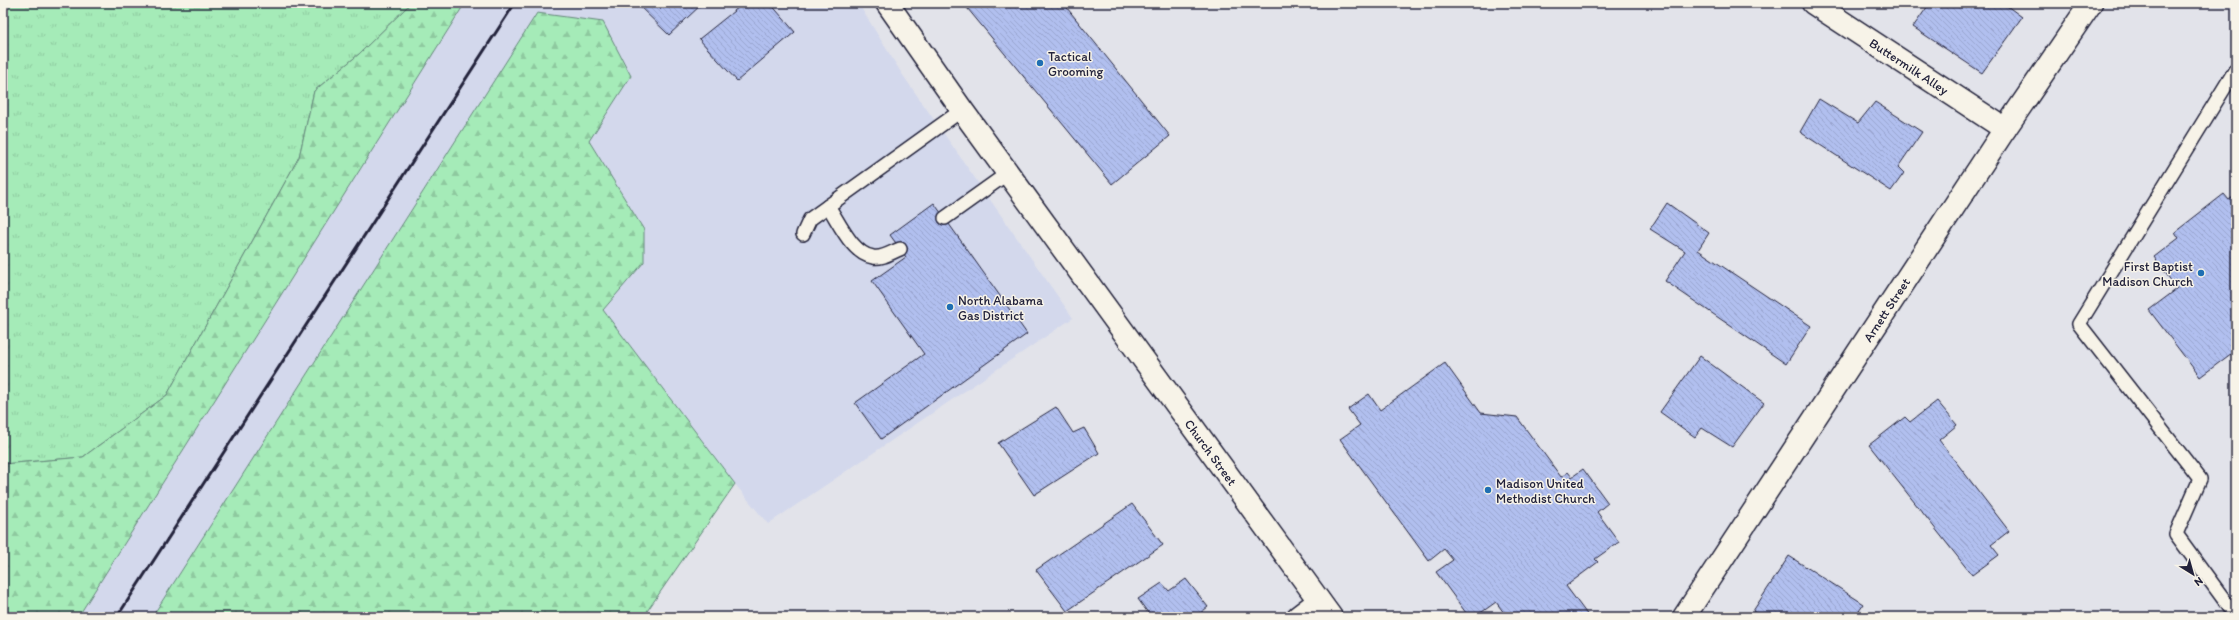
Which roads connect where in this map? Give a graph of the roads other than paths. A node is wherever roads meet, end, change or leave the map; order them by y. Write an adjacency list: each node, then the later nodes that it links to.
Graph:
1 (887, 3): 5 (street, Church Street)
2 (1813, 3): 6 (street, Buttermilk Alley)
3 (2091, 3): 6 (street, Arnett Street)
4 (2236, 69): 13 (lane)
5 (962, 110): 7 (street, Church Street); 8 (lane)
6 (2005, 129): 15 (street, Arnett Street)
7 (1008, 173): 9 (lane); 12 (street, Church Street)
8 (828, 206): 10 (lane); 11 (lane)
9 (945, 218)
10 (803, 234)
11 (900, 249)
12 (1325, 609): 14 (street)
13 (2236, 616)
14 (1298, 617)
15 (1684, 617)

